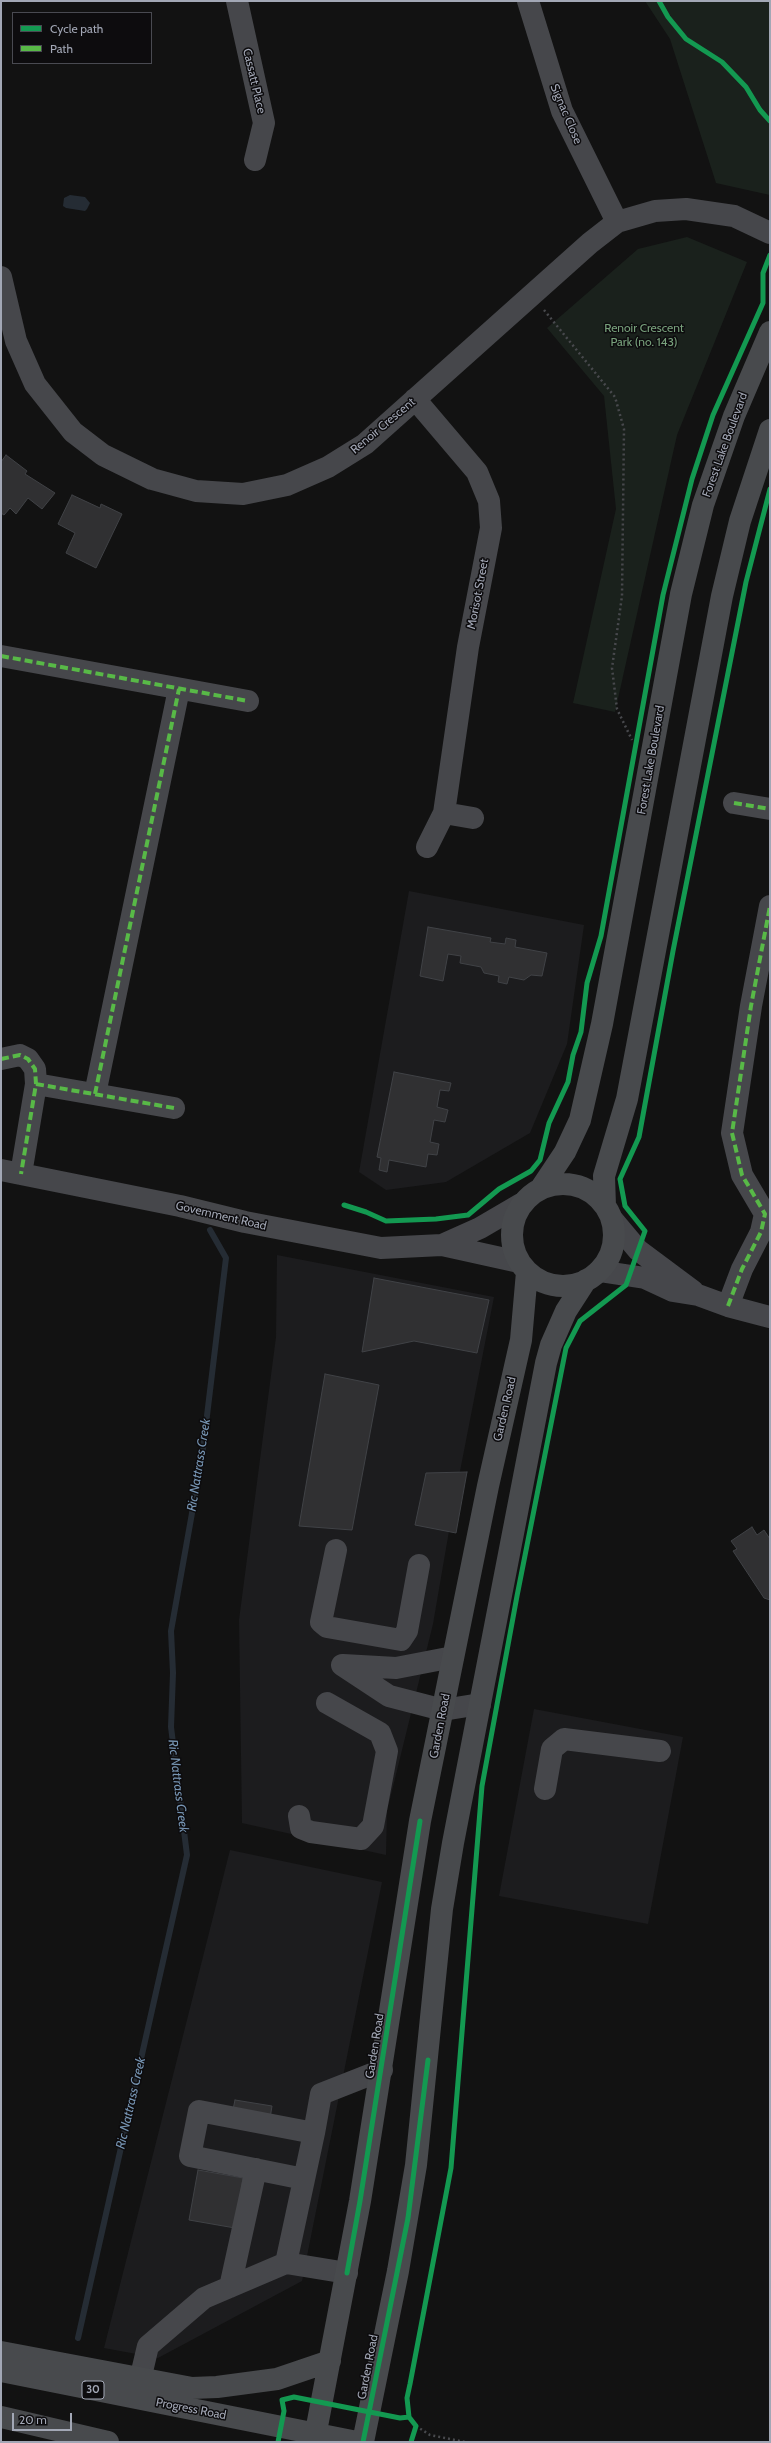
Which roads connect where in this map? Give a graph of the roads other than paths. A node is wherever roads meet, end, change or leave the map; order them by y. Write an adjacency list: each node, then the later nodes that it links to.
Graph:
1 (237, 1): 3 (street, Cassatt Place)
2 (528, 1): 4 (street, Signac Close)
3 (255, 160)
4 (617, 222): 5 (street, Renoir Crescent); 8 (street, Renoir Crescent)
5 (770, 233)
6 (1, 277): 8 (street, Renoir Crescent)
7 (770, 332): 24 (main road, Forest Lake Boulevard)
8 (415, 399): 15 (street, Morisot Street)
9 (770, 430): 26 (main road)
10 (1, 656): 11 (street)
11 (179, 689): 12 (street); 21 (street)
12 (248, 701)
13 (734, 802): 14 (street)
14 (770, 809)
15 (444, 813): 16 (street); 17 (street, Morisot Street)
16 (473, 818)
17 (427, 848)
18 (770, 906): 31 (street)
19 (1, 1059): 20 (street)
20 (36, 1084): 21 (street); 23 (street)
21 (94, 1094): 22 (street)
22 (174, 1108)
23 (11, 1172): 27 (street, Government Road)
24 (541, 1188): 25 (main road); 26 (main road)
25 (521, 1204): 27 (street, Government Road); 28 (main road)
26 (609, 1213): 29 (main road); 30 (street)
27 (442, 1246): 28 (street, Government Road)
28 (523, 1267): 29 (main road); 35 (main road, Garden Road)
29 (593, 1276): 30 (street); 37 (main road, Garden Road)
30 (698, 1295): 31 (street)
31 (728, 1306): 32 (street)
32 (770, 1317)
33 (336, 1550): 34 (street)
34 (419, 1564)
35 (454, 1657): 38 (main road, Garden Road); 38 (street)
36 (327, 1703): 41 (street)
37 (480, 1704): 38 (street); 57 (main road, Garden Road)
38 (443, 1710): 42 (main road, Garden Road)
39 (660, 1751): 40 (street)
40 (545, 1789)
41 (299, 1816)
42 (382, 2070): 43 (street); 47 (main road, Garden Road)
43 (314, 2133): 44 (street); 45 (street)
44 (256, 2169): 45 (street); 48 (street)
45 (304, 2179): 46 (street)
46 (286, 2263): 47 (street); 48 (street)
47 (346, 2273): 50 (main road, Garden Road)
48 (230, 2287): 52 (street)
49 (1, 2352): 52 (main road)
50 (330, 2361): 52 (main road); 54 (main road, Garden Road)
51 (1, 2371): 54 (main road, Progress Road / 30)
52 (140, 2380)
53 (1, 2417): 55 (main road)
54 (315, 2438): 56 (main road, Progress Road / 30)
55 (108, 2442)
56 (357, 2442)
57 (363, 2442)

